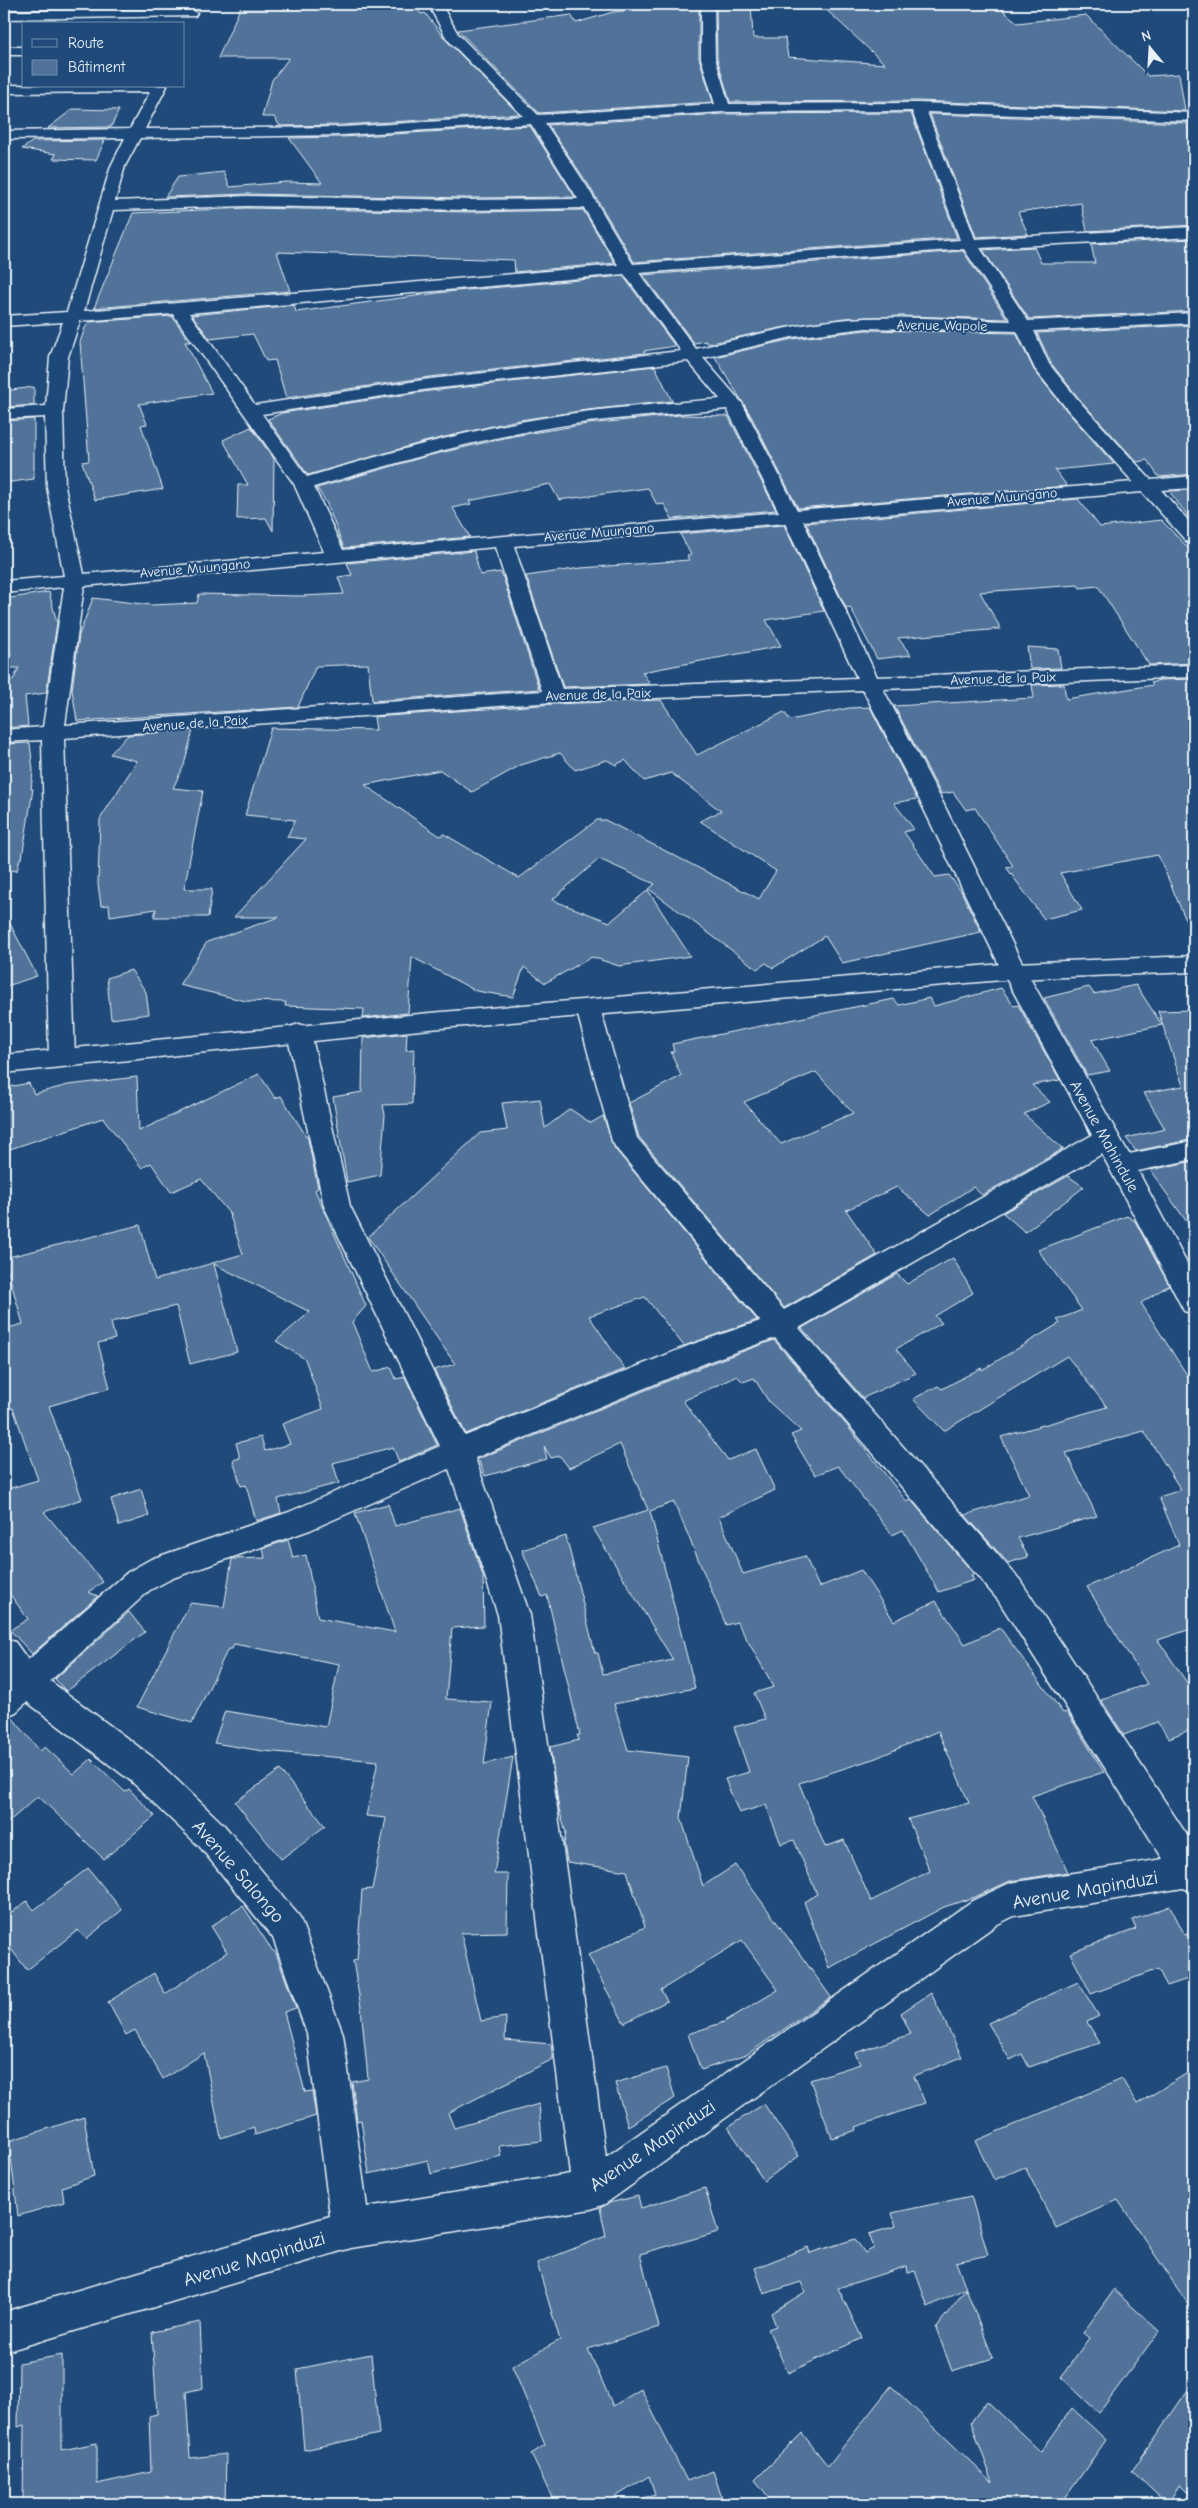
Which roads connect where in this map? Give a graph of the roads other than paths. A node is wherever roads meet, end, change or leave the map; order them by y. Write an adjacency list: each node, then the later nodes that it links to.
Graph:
1 (435, 4): 14 (street, Avenue Mahindule)
2 (707, 4): 12 (street)
3 (192, 9): 4 (street); 5 (street)
4 (4, 15)
5 (185, 26)
6 (4, 51): 7 (street)
7 (22, 51)
8 (82, 88): 10 (street)
9 (159, 88): 16 (street)
10 (4, 89)
11 (918, 107): 12 (street); 13 (street); 20 (street)
12 (724, 108): 14 (street)
13 (1194, 117)
14 (536, 121): 16 (street); 17 (street, Avenue Mahindule)
15 (4, 135): 16 (street)
16 (135, 136): 18 (street)
17 (589, 203): 18 (street); 21 (street, Avenue Mahindule)
18 (107, 206): 23 (street)
19 (1194, 232): 20 (street)
20 (968, 244): 21 (street); 26 (street)
21 (628, 269): 22 (street); 27 (street, Avenue Mahindule)
22 (178, 309): 23 (street); 30 (street)
23 (74, 315): 25 (street); 29 (street)
24 (1194, 318): 26 (street, Avenue Wapole)
25 (4, 321)
26 (1023, 326): 27 (street, Avenue Wapole); 34 (street)
27 (692, 355): 28 (street, Avenue Mahindule); 30 (street, Avenue Wapole)
28 (733, 403): 33 (street); 35 (street, Avenue Mahindule)
29 (54, 411): 31 (street); 39 (street)
30 (249, 411): 33 (street)
31 (4, 414)
32 (1194, 482): 34 (street, Avenue Muungano)
33 (303, 484): 38 (street)
34 (1147, 485): 35 (street, Avenue Muungano); 36 (street)
35 (791, 516): 37 (street, Avenue Muungano); 42 (street, Avenue Mahindule)
36 (1194, 538)
37 (503, 541): 38 (street, Avenue Muungano); 43 (street)
38 (336, 556): 39 (street, Avenue Muungano)
39 (75, 579): 40 (street, Avenue Muungano); 44 (street)
40 (4, 587)
41 (1194, 672): 42 (street, Avenue de la Paix)
42 (870, 684): 43 (street, Avenue de la Paix); 47 (street, Avenue Mahindule)
43 (554, 696): 44 (street, Avenue de la Paix)
44 (53, 734): 45 (street, Avenue de la Paix); 50 (street)
45 (4, 736)
46 (1194, 964): 47 (street)
47 (1014, 971): 48 (street); 52 (street, Avenue Mahindule)
48 (588, 1008): 49 (street); 56 (street)
49 (299, 1034): 50 (street); 57 (street)
50 (62, 1057): 51 (street)
51 (4, 1064)
52 (1107, 1139): 54 (street, Avenue Mahindule); 56 (street)
53 (1194, 1150): 54 (street)
54 (1122, 1165): 55 (street, Avenue Mahindule)
55 (1194, 1303)
56 (780, 1326): 57 (street); 60 (street)
57 (458, 1452): 59 (street); 61 (street)
58 (4, 1652): 59 (street, Avenue Salongo)
59 (15, 1692): 62 (street, Avenue Salongo)
60 (1193, 1872): 61 (street, Avenue Mapinduzi)
61 (592, 2190): 62 (street, Avenue Mapinduzi)
62 (351, 2229): 63 (street, Avenue Mapinduzi)
63 (4, 2332)

